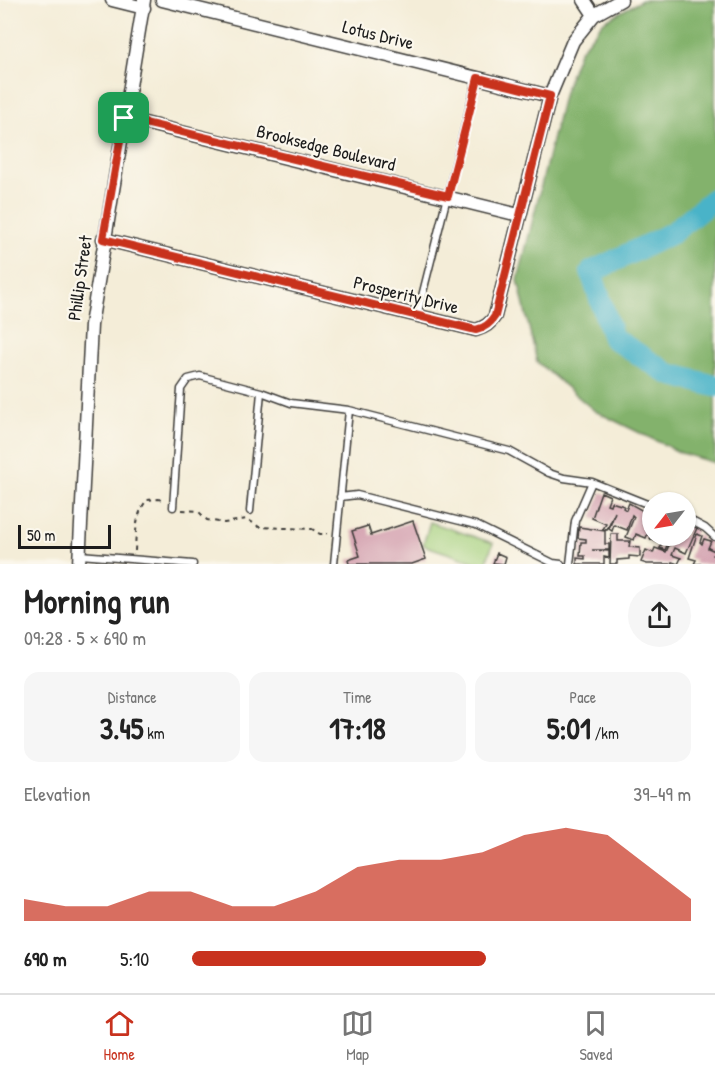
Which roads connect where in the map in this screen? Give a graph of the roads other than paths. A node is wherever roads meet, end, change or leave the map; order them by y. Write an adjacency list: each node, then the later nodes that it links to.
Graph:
1 (112, 0): 5 (street)
2 (162, 0): 8 (street, Lotus Drive)
3 (584, 0): 7 (street)
4 (621, 0): 6 (street, Prosperity Drive)
5 (144, 4): 10 (street, Phillip Street)
6 (602, 4): 7 (street, Prosperity Drive)
7 (594, 15): 9 (street, Prosperity Drive)
8 (478, 78): 9 (street, Lotus Drive); 11 (lane)
9 (550, 96): 12 (street, Prosperity Drive)
10 (124, 118): 11 (street, Brooksedge Boulevard); 13 (street, Phillip Street)
11 (448, 196): 12 (street, Brooksedge Boulevard); 14 (lane)
12 (519, 215): 14 (street, Prosperity Drive)
13 (103, 239): 14 (street, Prosperity Drive); 24 (street, Phillip Street)
14 (417, 316)
15 (261, 392): 16 (lane); 20 (lane); 21 (lane)
16 (349, 410): 17 (lane); 18 (lane)
17 (592, 482): 19 (lane); 29 (lane)
18 (340, 497): 27 (lane); 28 (lane)
19 (642, 502)
20 (176, 508)
21 (250, 511)
22 (696, 523): 23 (lane)
23 (715, 537)
24 (79, 559): 25 (lane)
25 (170, 563): 26 (lane)
26 (194, 564)
27 (334, 564)
28 (561, 564)
29 (570, 564)

